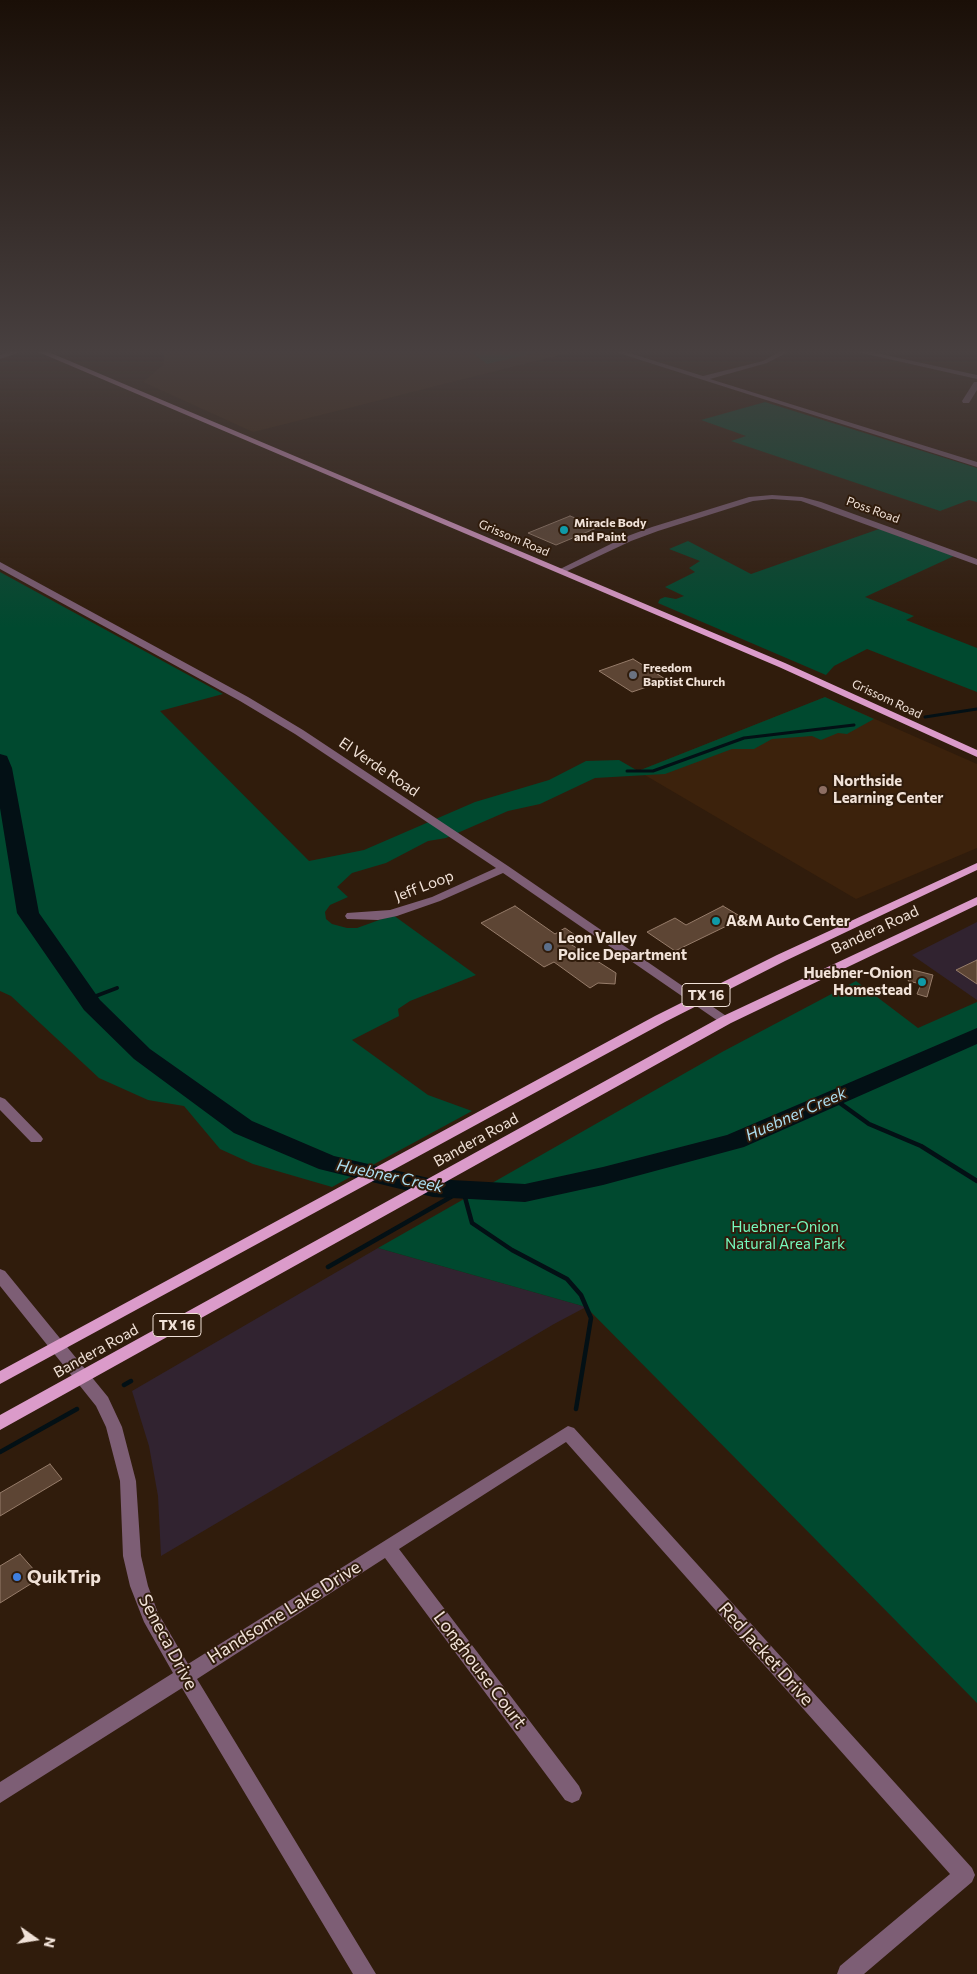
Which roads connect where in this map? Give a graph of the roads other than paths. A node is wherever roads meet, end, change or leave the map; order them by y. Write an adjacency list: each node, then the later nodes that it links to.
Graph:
1 (257, 443): 6 (main road, Grissom Road)
2 (908, 443): 3 (street)
3 (977, 465)
4 (977, 562): 6 (street, Poss Road)
5 (0, 564): 9 (street, El Verde Road)
6 (560, 571): 7 (main road, Grissom Road)
7 (977, 754)
8 (977, 866): 12 (main road, Bandera Road / TX 16)
9 (504, 868): 11 (street, Jeff Loop); 12 (street, El Verde Road)
10 (977, 901): 13 (main road, Bandera Road / TX 16)
11 (351, 916)
12 (697, 1000): 13 (street, El Verde Road); 17 (main road, Bandera Road / TX 16)
13 (726, 1020): 19 (main road, Bandera Road / TX 16)
14 (0, 1102): 15 (street)
15 (36, 1139)
16 (0, 1275): 17 (street, Seneca Drive)
17 (57, 1347): 18 (main road, Bandera Road / TX 16); 19 (street, Seneca Drive)
18 (0, 1378)
19 (82, 1378): 20 (main road, Bandera Road / TX 16); 23 (street, Seneca Drive)
20 (0, 1423)
21 (568, 1433): 22 (street, Handsome Lake Drive); 27 (street, Red Jacket Drive)
22 (387, 1547): 23 (street, Handsome Lake Drive); 25 (street, Longhouse Court)
23 (184, 1675): 24 (street, Handsome Lake Drive); 26 (street, Seneca Drive)
24 (0, 1793)
25 (572, 1793)
26 (365, 1974)
27 (848, 1974)

